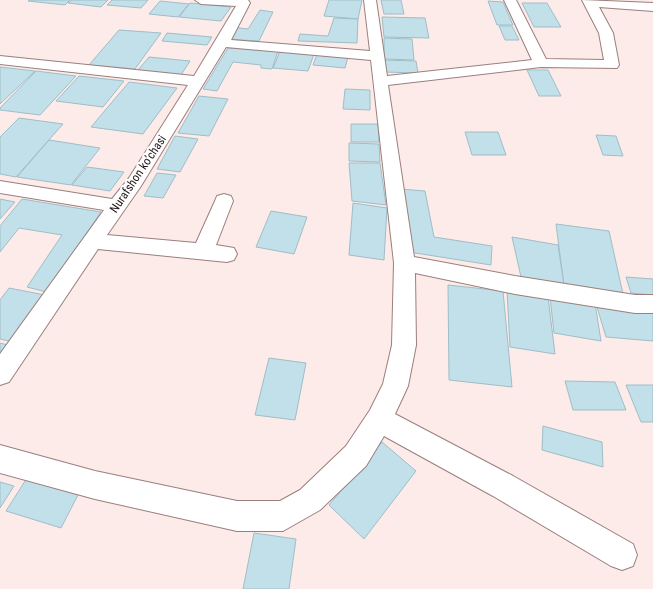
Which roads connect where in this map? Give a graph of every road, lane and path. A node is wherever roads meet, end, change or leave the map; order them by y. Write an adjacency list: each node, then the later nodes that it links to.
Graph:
1 (201, 0): 6 (street, Nurafshon ko’chasi)
2 (370, 0): 7 (street)
3 (510, 0): 9 (street)
4 (589, 1): 5 (street); 9 (street)
5 (653, 7)
6 (222, 43): 7 (street); 10 (street, Nurafshon ko’chasi)
7 (377, 56): 11 (street)
8 (0, 60): 10 (street)
9 (541, 63): 11 (street)
10 (197, 81): 14 (street, Nurafshon ko’chasi)
11 (381, 82): 18 (street)
12 (0, 187): 14 (street)
13 (224, 201): 16 (street)
14 (116, 206): 15 (street, Nurafshon ko’chasi)
15 (92, 241): 16 (street); 20 (street, Nurafshon ko’chasi)
16 (204, 252): 17 (street)
17 (227, 254)
18 (404, 263): 19 (street); 21 (street)
19 (653, 304)
20 (0, 374)
21 (379, 419): 22 (street); 23 (street)
22 (0, 460)
23 (622, 555)

